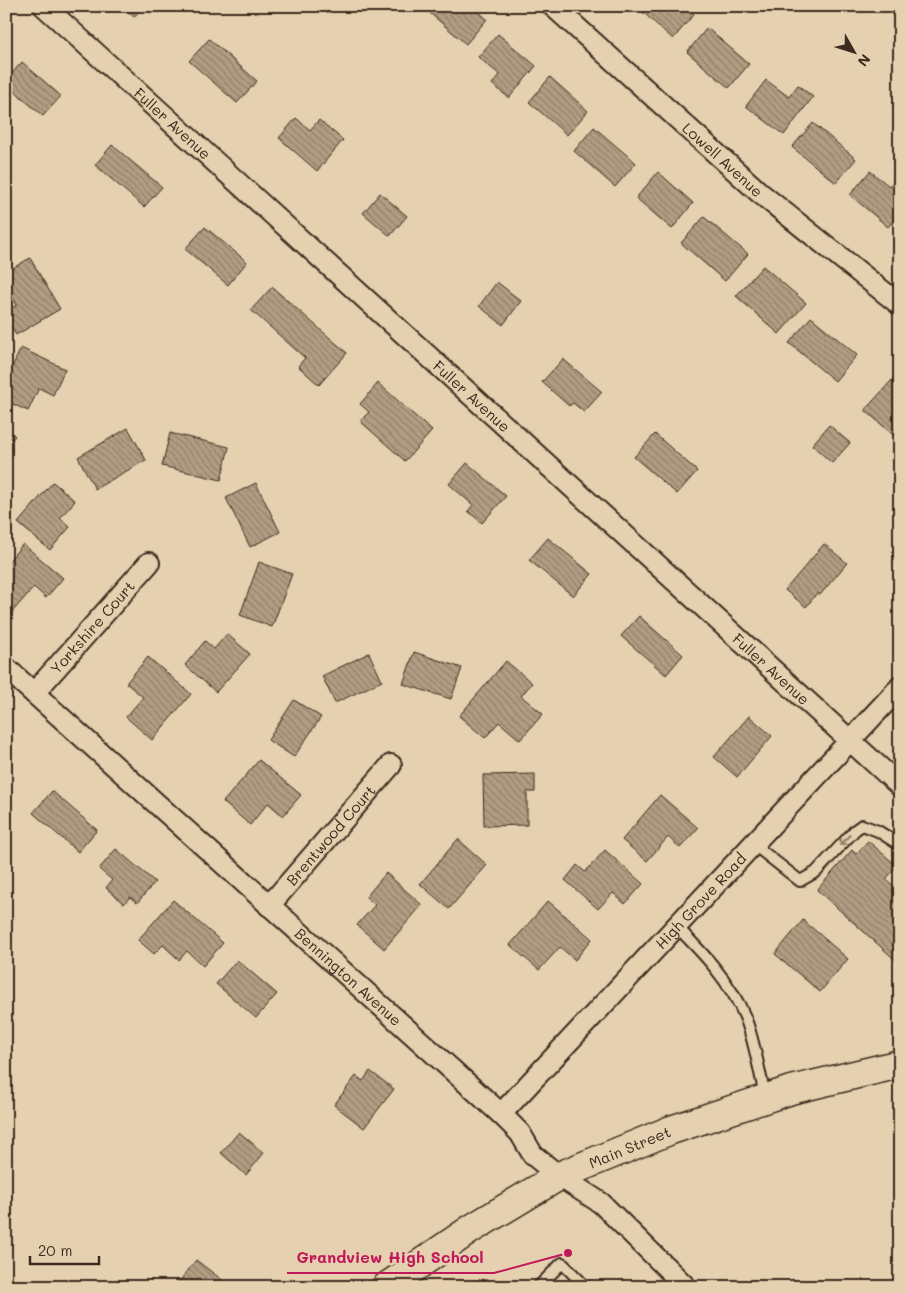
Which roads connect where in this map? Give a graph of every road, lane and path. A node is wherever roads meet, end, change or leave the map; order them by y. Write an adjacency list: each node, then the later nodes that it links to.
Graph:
1 (44, 6): 8 (street, Fuller Avenue)
2 (553, 6): 3 (street, Lowell Avenue)
3 (900, 305)
4 (149, 563): 7 (street, Yorkshire Court)
5 (6, 668): 7 (street, Bennington Avenue)
6 (900, 688): 8 (street, High Grove Road)
7 (34, 693): 13 (street, Bennington Avenue)
8 (850, 741): 10 (street, Fuller Avenue); 11 (street, High Grove Road)
9 (391, 764): 13 (street, Brentwood Court)
10 (900, 786)
11 (753, 844): 12 (lane, one-way to 11); 14 (street, High Grove Road)
12 (900, 845)
13 (269, 906): 17 (street, Bennington Avenue)
14 (676, 926): 16 (lane); 17 (street, High Grove Road)
15 (900, 1064): 16 (main road, Main Street)
16 (766, 1099): 18 (main road, Main Street)
17 (501, 1114): 18 (street, Bennington Avenue)
18 (559, 1176): 19 (main road, Main Street); 22 (street, Bennington Avenue)
19 (397, 1284)
20 (538, 1287): 21 (lane)
21 (586, 1287)
22 (686, 1287)

